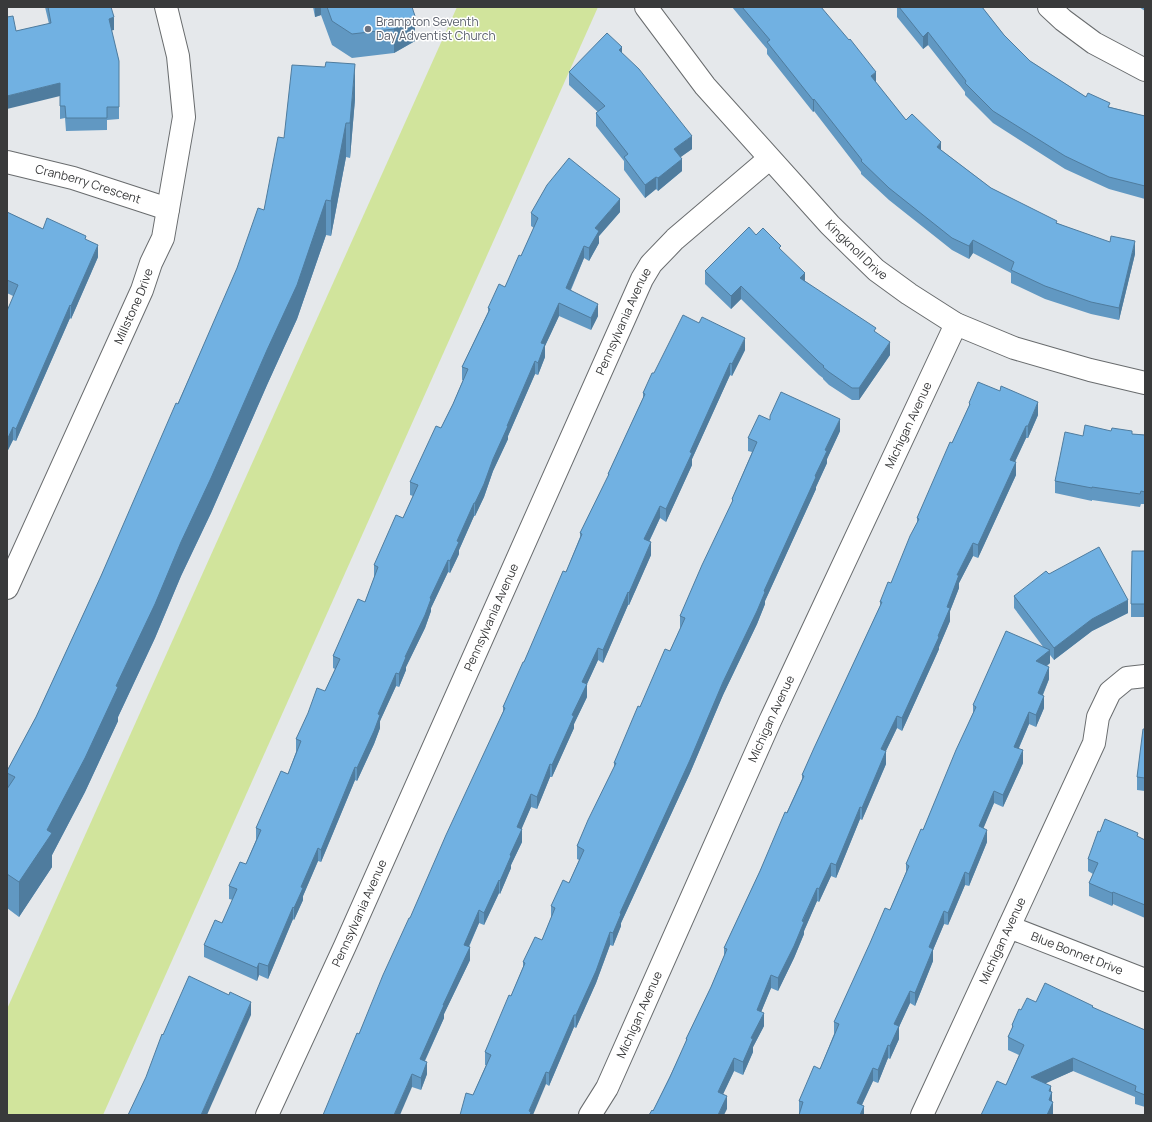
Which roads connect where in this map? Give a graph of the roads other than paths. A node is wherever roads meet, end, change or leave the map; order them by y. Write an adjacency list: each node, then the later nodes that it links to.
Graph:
1 (166, 7): 7 (street, Millstone Drive)
2 (646, 7): 5 (street, Kingknoll Drive)
3 (1049, 7): 4 (street)
4 (1145, 70)
5 (769, 159): 8 (street, Kingknoll Drive); 15 (street, Pennsylvania Avenue)
6 (7, 162): 7 (street, Cranberry Crescent)
7 (168, 209): 10 (street, Millstone Drive)
8 (956, 324): 9 (street, Kingknoll Drive); 16 (street, Michigan Avenue)
9 (1145, 383)
10 (12, 560): 11 (street, Millstone Drive)
11 (7, 588)
12 (1145, 676): 13 (street, Michigan Avenue)
13 (1009, 927): 14 (street, Blue Bonnet Drive); 17 (street, Michigan Avenue)
14 (1145, 980)
15 (267, 1115)
16 (590, 1115)
17 (922, 1115)

